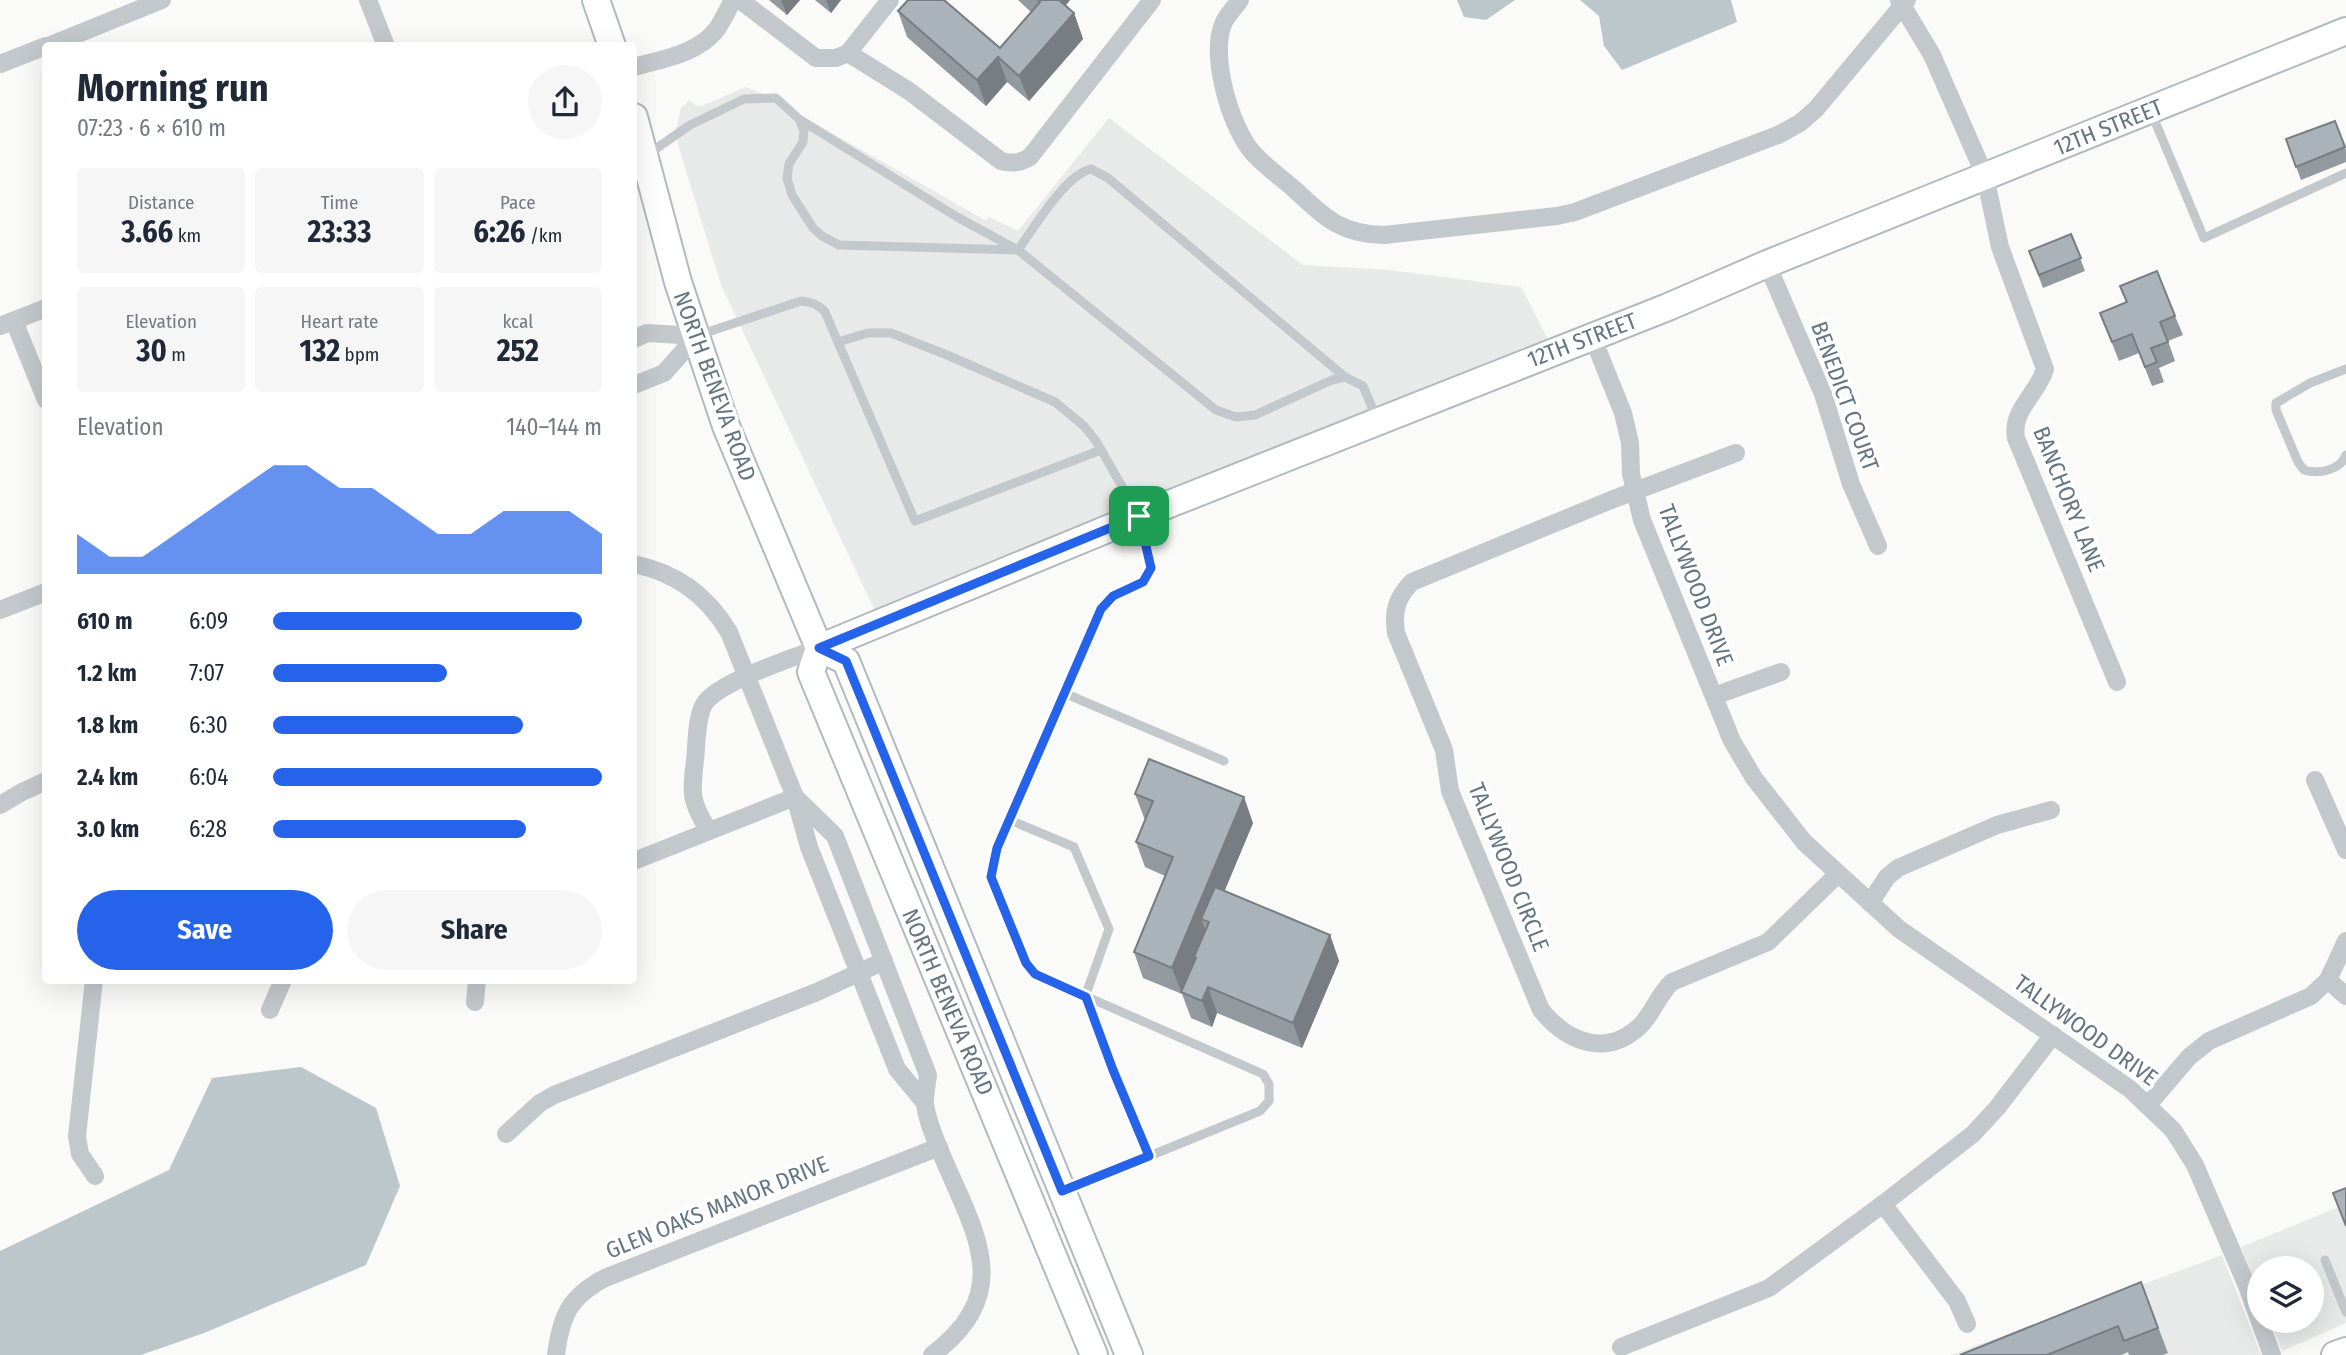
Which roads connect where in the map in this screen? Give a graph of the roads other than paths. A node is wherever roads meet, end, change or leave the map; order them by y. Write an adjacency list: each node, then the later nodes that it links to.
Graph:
1 (162, 0): 11 (street)
2 (368, 0): 12 (street)
3 (596, 0): 13 (main road)
4 (733, 0): 17 (street)
5 (740, 0): 15 (street)
6 (890, 0): 15 (street)
7 (1240, 0): 8 (street)
8 (1902, 2): 23 (street)
9 (1143, 4): 15 (street)
10 (2346, 31): 18 (main road, 12TH STREET)
11 (57, 42)
12 (384, 42)
13 (611, 42)
14 (42, 48): 16 (street)
15 (848, 53)
16 (0, 64)
17 (637, 66)
18 (2150, 110): 22 (lane); 23 (main road, 12TH STREET)
19 (799, 119): 21 (lane); 24 (lane); 24 (lane)
20 (637, 129): 21 (main road, NORTH BENEVA ROAD)
21 (644, 156): 28 (main road, NORTH BENEVA ROAD)
22 (2346, 173)
23 (1985, 176): 25 (main road, 12TH STREET); 49 (street, BANCHORY LANE)
24 (1018, 250): 33 (lane); 33 (lane)
25 (1766, 264): 29 (main road, 12TH STREET); 42 (street, BENEDICT COURT)
26 (42, 310): 27 (street)
27 (7, 323): 35 (street)
28 (697, 336): 30 (street); 31 (lane); 34 (street); 46 (main road, NORTH BENEVA ROAD)
29 (1592, 336): 36 (main road, 12TH STREET); 40 (street, TALLYWOOD DRIVE)
30 (637, 337)
31 (838, 342): 37 (lane); 37 (lane)
32 (2346, 369): 39 (lane)
33 (1345, 377): 36 (lane)
34 (637, 385)
35 (42, 392)
36 (1378, 421): 41 (main road, 12TH STREET)
37 (1101, 450): 41 (lane)
38 (1736, 453): 40 (street, TALLYWOOD DRIVE)
39 (2346, 455)
40 (1635, 491): 51 (street, TALLYWOOD DRIVE); 62 (street, TALLYWOOD CIRCLE)
41 (1139, 516): 46 (main road, 12TH STREET); 50 (lane)
42 (1878, 546)
43 (637, 565): 48 (street)
44 (42, 594): 45 (street)
45 (0, 610)
46 (819, 648): 48 (street); 82 (main road, NORTH BENEVA ROAD); 89 (main road, NORTH BENEVA ROAD)
47 (1781, 672): 51 (street, TALLYWOOD DRIVE)
48 (746, 676): 55 (street); 59 (street)
49 (2117, 682)
50 (1064, 693): 52 (lane); 58 (lane)
51 (1714, 696): 62 (street, TALLYWOOD DRIVE)
52 (1224, 761)
53 (2315, 780): 60 (street)
54 (42, 783): 56 (street)
55 (795, 797): 59 (street); 65 (street); 66 (street)
56 (0, 805)
57 (2051, 810): 63 (street)
58 (1010, 820): 72 (lane); 72 (lane)
59 (709, 831): 61 (street)
60 (2346, 850)
61 (637, 860)
62 (1838, 874): 63 (street, TALLYWOOD DRIVE)
63 (1870, 903): 75 (street, TALLYWOOD DRIVE)
64 (2346, 941): 67 (street)
65 (884, 961): 66 (street); 76 (street)
66 (858, 971): 76 (street); 78 (street)
67 (2328, 980): 71 (street); 77 (street)
68 (94, 984): 81 (street)
69 (281, 984): 74 (street)
70 (477, 984): 73 (street)
71 (2346, 996)
72 (1086, 997): 80 (lane); 80 (lane)
73 (475, 1002)
74 (270, 1010)
75 (2053, 1035): 77 (street, TALLYWOOD DRIVE); 83 (street)
76 (925, 1103): 79 (street)
77 (2148, 1105): 93 (street, TALLYWOOD DRIVE)
78 (506, 1135)
79 (939, 1147): 90 (street, GLEN OAKS MANOR DRIVE); 91 (street)
80 (1149, 1156): 82 (lane)
81 (94, 1176)
82 (1062, 1191): 92 (main road, NORTH BENEVA ROAD)
83 (1883, 1205): 86 (street); 87 (street)
84 (2325, 1260): 85 (lane)
85 (2346, 1312)
86 (1967, 1324)
87 (1621, 1347)
88 (2346, 1351): 94 (main road)
89 (1089, 1353)
90 (556, 1355)
91 (932, 1355)
92 (1129, 1355)
93 (2272, 1355)
94 (2335, 1355)

